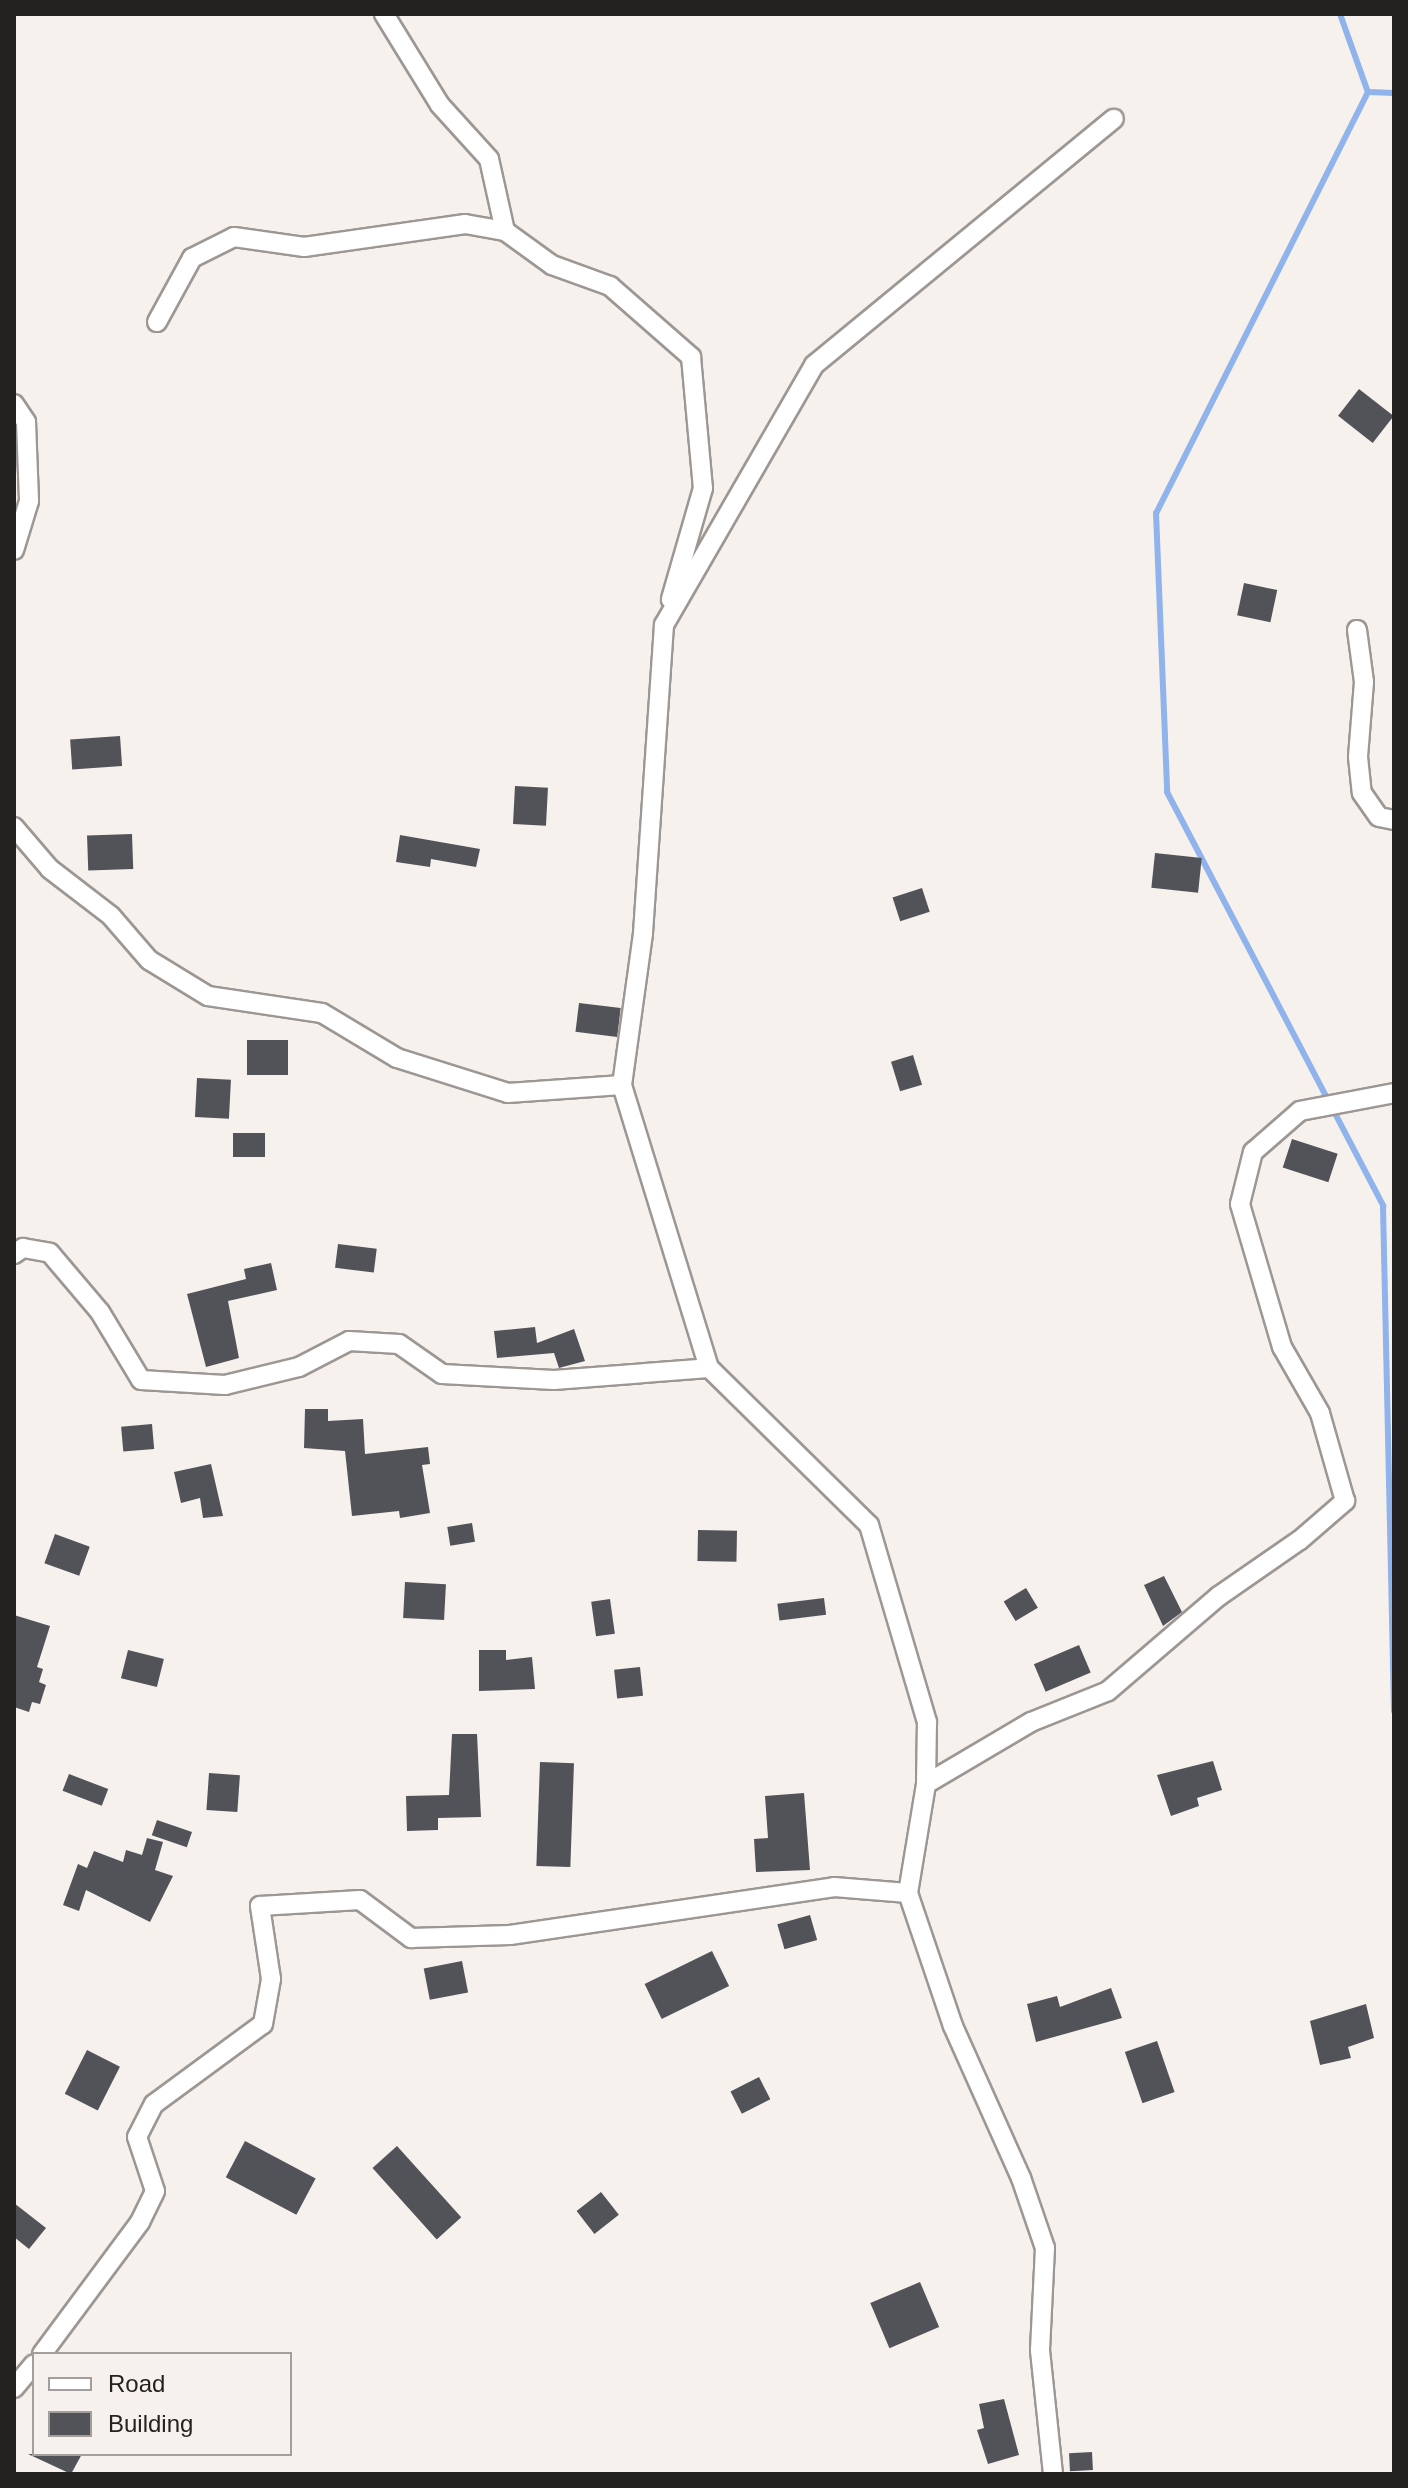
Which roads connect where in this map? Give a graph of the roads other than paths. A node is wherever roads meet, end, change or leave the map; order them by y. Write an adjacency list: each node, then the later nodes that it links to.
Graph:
1 (384, 14): 3 (street)
2 (1114, 119): 7 (street)
3 (505, 231): 4 (street); 7 (street)
4 (157, 322)
5 (14, 404): 6 (street)
6 (14, 550)
7 (664, 625): 11 (street)
8 (1357, 630): 9 (street)
9 (1394, 820)
10 (14, 827): 11 (street)
11 (622, 1085): 14 (street)
12 (1394, 1093): 15 (street)
13 (14, 1254): 14 (street)
14 (709, 1368): 15 (street)
15 (926, 1784): 16 (street)
16 (908, 1893): 17 (street); 20 (street)
17 (43, 2352)
18 (32, 2366): 19 (street)
19 (14, 2388)
20 (1053, 2474)

